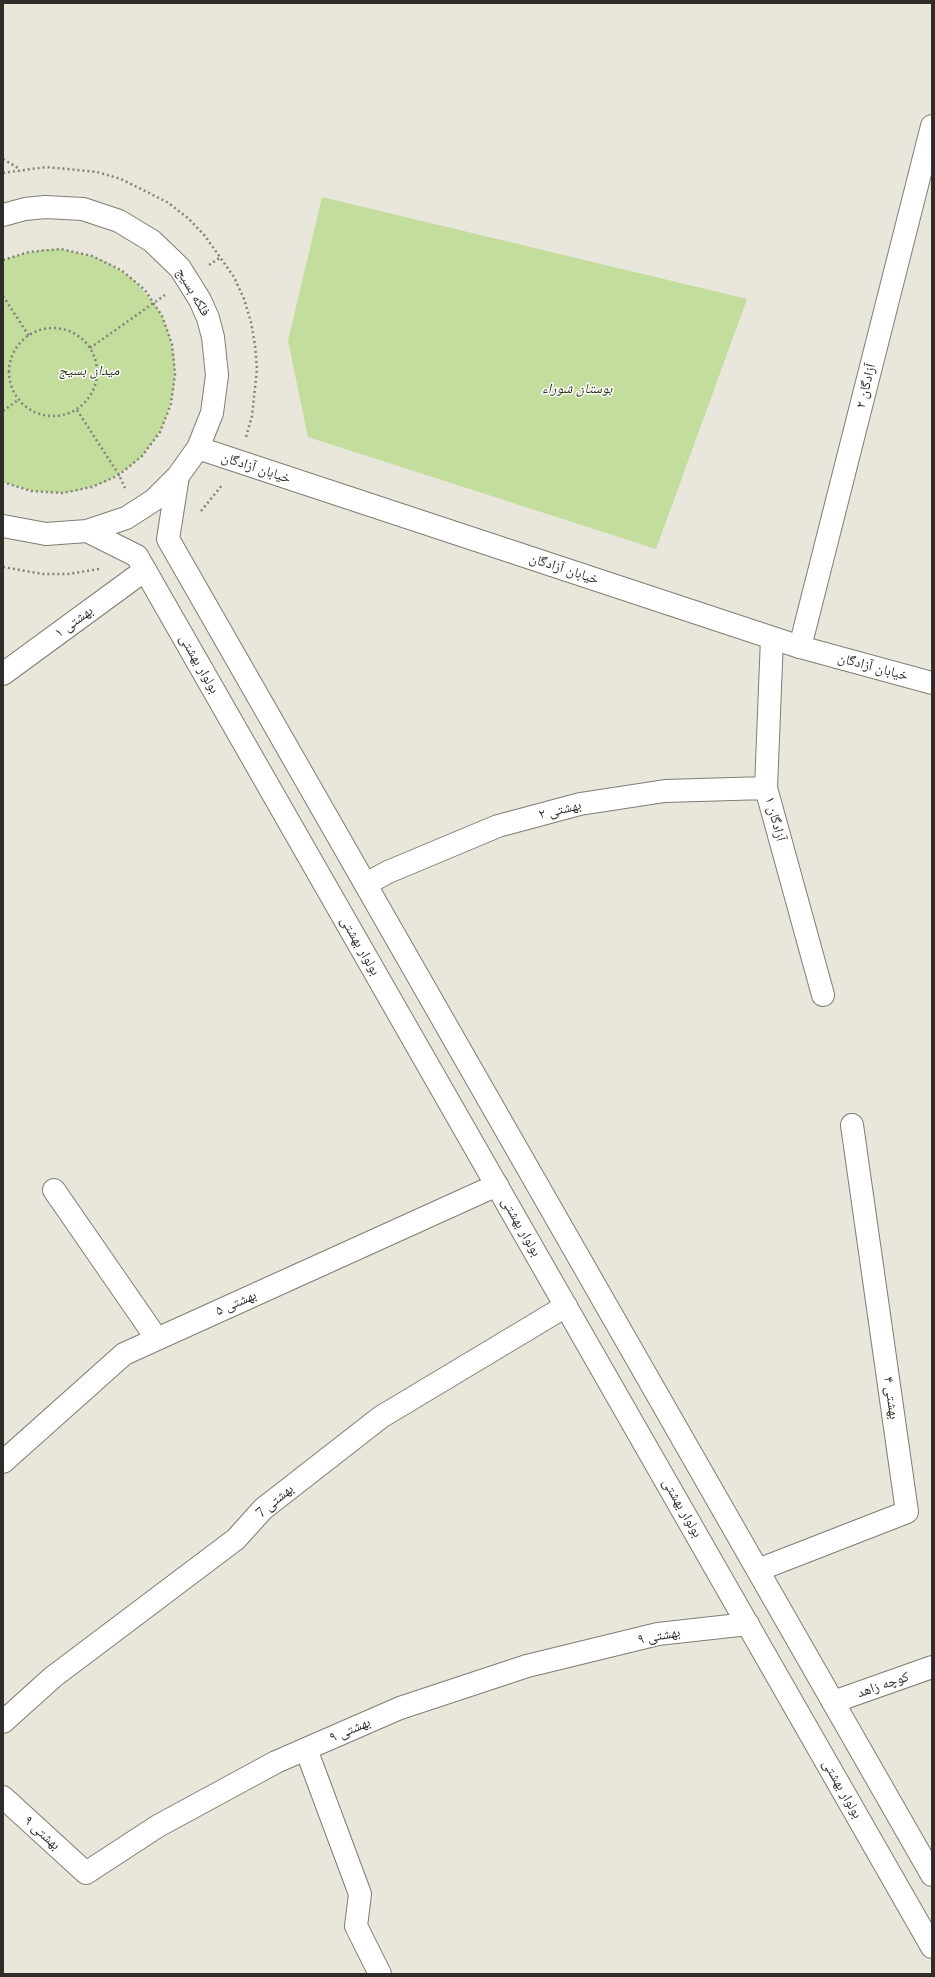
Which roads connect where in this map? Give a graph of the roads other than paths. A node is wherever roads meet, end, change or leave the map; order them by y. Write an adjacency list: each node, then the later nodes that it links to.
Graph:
1 (932, 126): 9 (main road, آزادگان ۲)
2 (4, 213): 3 (main road, فلکه بسیج)
3 (198, 448): 4 (main road, فلکه بسیج); 8 (main road, خیابان آزادگان)
4 (178, 476): 6 (main road, فلکه بسیج); 13 (main road)
5 (3, 526): 6 (main road, فلکه بسیج)
6 (87, 531): 7 (main road, بولوار بهشتی)
7 (145, 570): 10 (main road, بهشتی ۱); 16 (main road, بولوار بهشتی)
8 (772, 638): 9 (main road, خیابان آزادگان); 12 (main road, آزادگان ۱)
9 (800, 647): 11 (main road, خیابان آزادگان)
10 (3, 674)
11 (932, 683)
12 (766, 788): 13 (main road, بهشتی ۲); 14 (main road, آزادگان ۱)
13 (366, 884): 21 (main road)
14 (823, 995)
15 (852, 1125): 21 (main road, بهشتی ۴)
16 (497, 1185): 18 (main road, بولوار بهشتی); 19 (main road, بهشتی ۵)
17 (54, 1190): 19 (main road)
18 (566, 1306): 22 (main road, بولوار بهشتی); 25 (main road, بهشتی 7)
19 (157, 1339): 20 (main road, بهشتی ۵)
20 (3, 1462)
21 (758, 1570): 24 (main road)
22 (748, 1624): 26 (main road, بهشتی ۹); 29 (main road, بولوار بهشتی)
23 (932, 1667): 24 (main road, کوچه زاهد)
24 (833, 1702): 28 (main road)
25 (3, 1722)
26 (306, 1749): 27 (main road, بهشتی ۹); 30 (main road)
27 (3, 1797)
28 (932, 1875)
29 (932, 1947)
30 (380, 1974)

